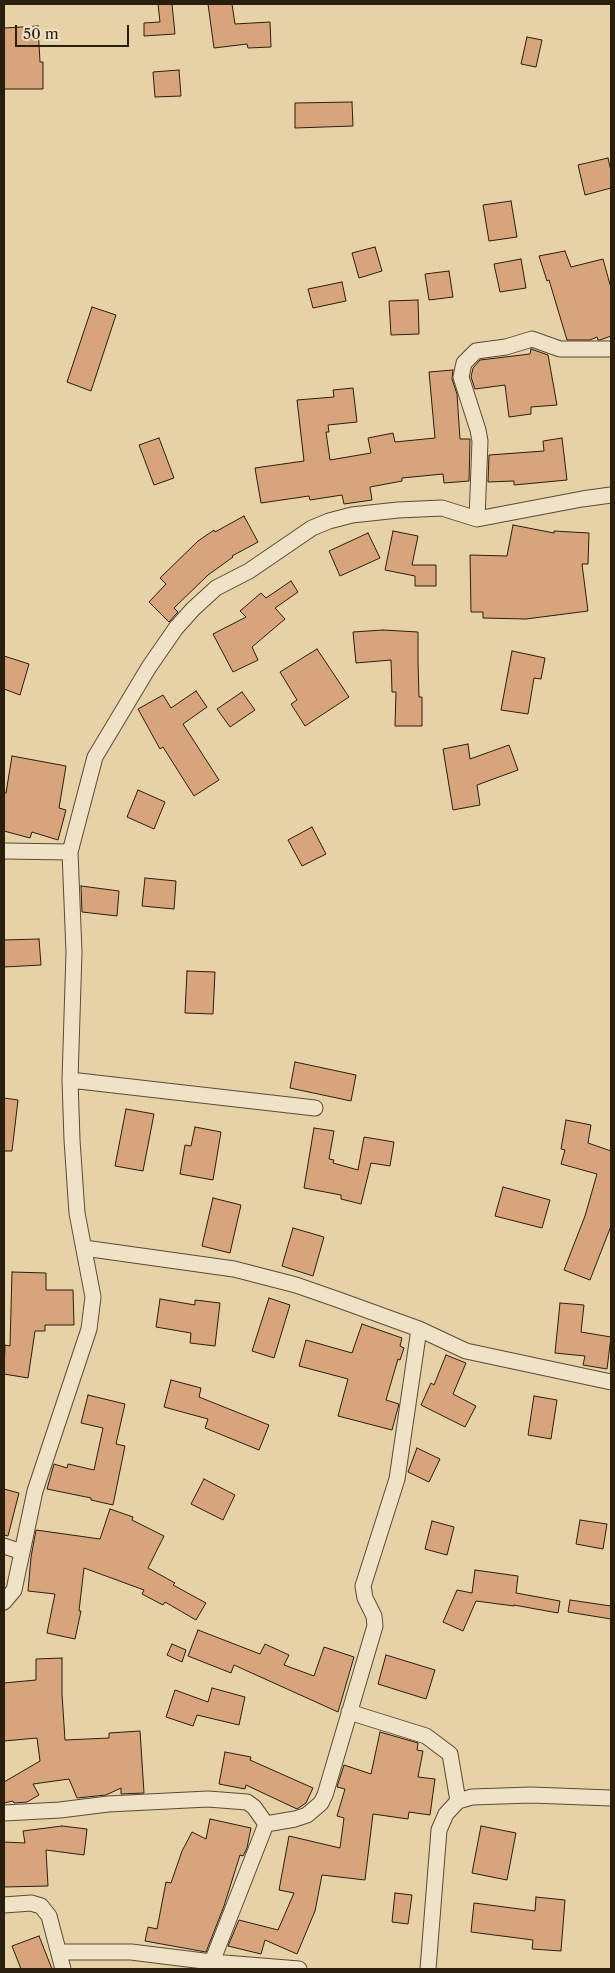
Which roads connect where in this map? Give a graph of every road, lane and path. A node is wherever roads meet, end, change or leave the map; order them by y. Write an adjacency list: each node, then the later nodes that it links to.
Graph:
1 (611, 349): 3 (street)
2 (611, 495): 3 (street)
3 (478, 519): 5 (street)
4 (4, 850): 5 (street)
5 (70, 852): 6 (street)
6 (70, 1080): 7 (street); 8 (street)
7 (315, 1108)
8 (84, 1248): 9 (street); 12 (street)
9 (419, 1329): 10 (street); 14 (street)
10 (611, 1382)
11 (4, 1546): 12 (street)
12 (22, 1552): 13 (street)
13 (4, 1602)
14 (349, 1712): 16 (street); 18 (street)
15 (611, 1798): 16 (street)
16 (458, 1801): 24 (street)
17 (4, 1813): 18 (street)
18 (266, 1824): 21 (street)
19 (4, 1905): 20 (street)
20 (59, 1952): 21 (street); 22 (street)
21 (219, 1965): 23 (street)
22 (63, 1969)
23 (298, 1969)
24 (428, 1969)

